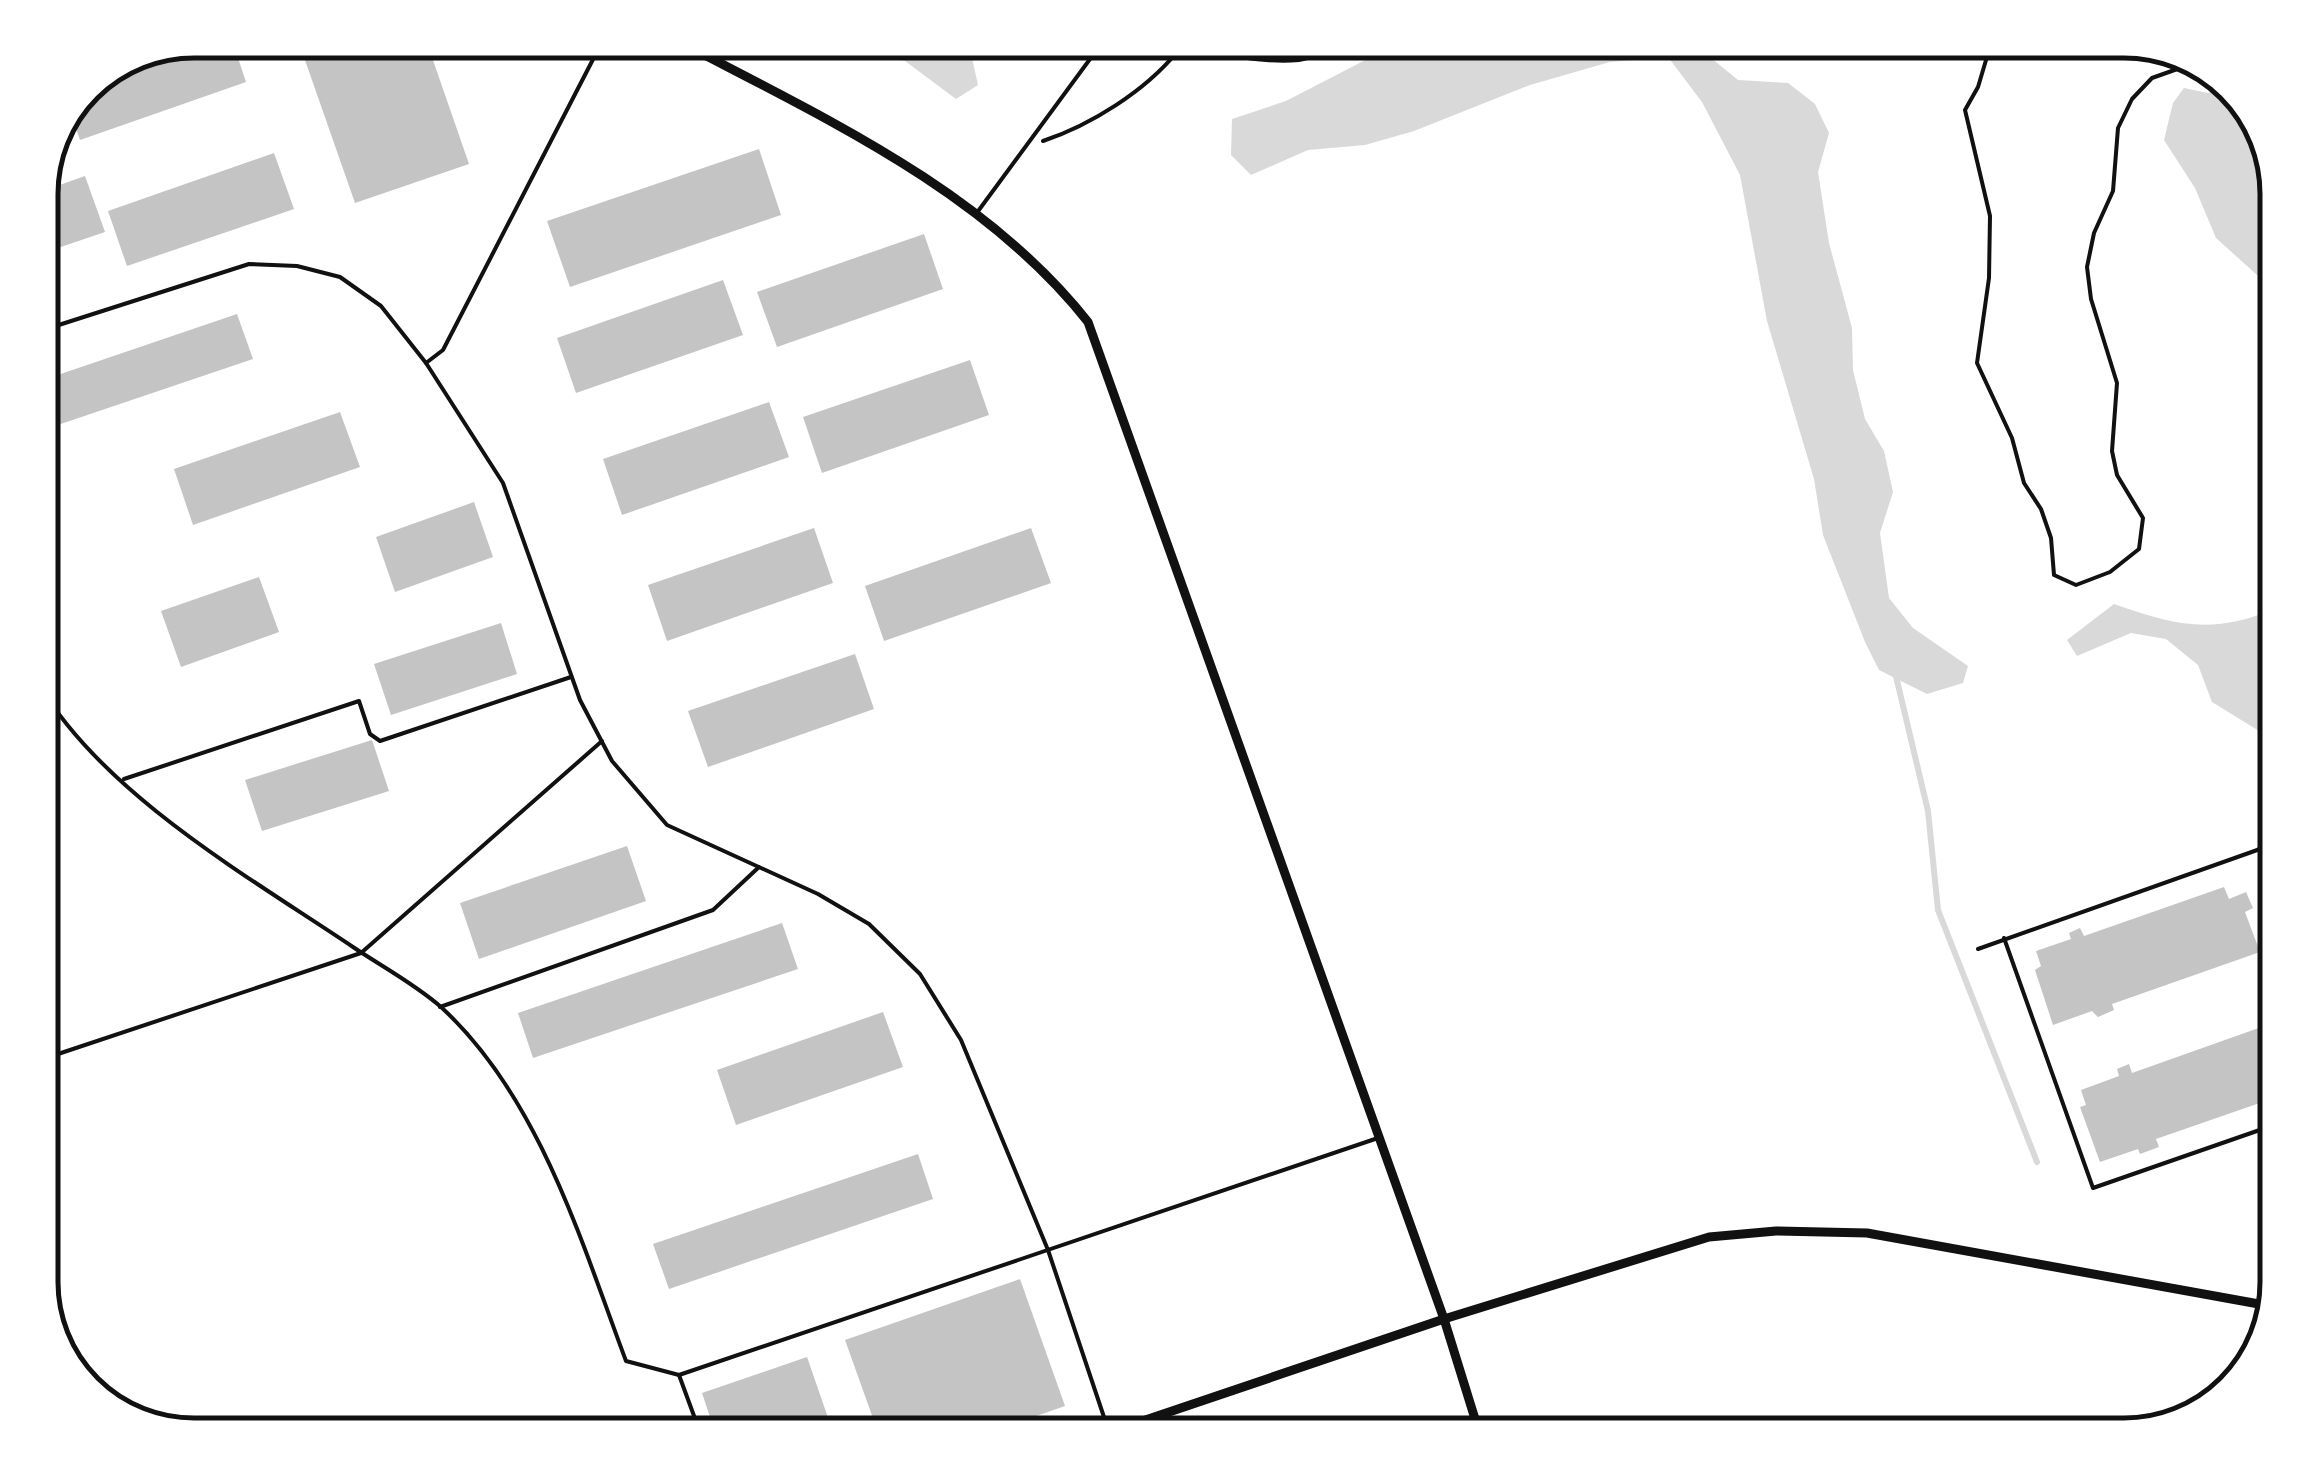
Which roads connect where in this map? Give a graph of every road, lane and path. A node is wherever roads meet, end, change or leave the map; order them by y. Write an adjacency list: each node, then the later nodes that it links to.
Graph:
1 (594, 58): 12 (lane)
2 (710, 58): 10 (street)
3 (1091, 58): 9 (lane)
4 (1172, 58): 9 (path)
5 (1271, 58): 6 (path)
6 (1307, 58)
7 (1987, 58): 8 (path)
8 (2178, 69)
9 (1024, 147): 10 (lane)
10 (976, 214): 26 (street)
11 (58, 326): 12 (lane)
12 (426, 363): 13 (lane)
13 (572, 677): 15 (lane); 16 (lane)
14 (58, 716): 16 (lane)
15 (602, 741): 19 (lane); 22 (lane)
16 (124, 779): 22 (lane)
17 (2259, 849): 18 (lane); 20 (lane)
18 (2260, 852)
19 (760, 866): 23 (lane); 27 (lane)
20 (2004, 938): 21 (lane); 25 (lane)
21 (1978, 949)
22 (361, 952): 23 (lane); 24 (lane)
23 (440, 1007): 30 (lane)
24 (58, 1054)
25 (2260, 1130)
26 (1378, 1138): 27 (lane); 29 (street)
27 (1048, 1250): 30 (lane); 32 (lane)
28 (2257, 1304): 29 (street)
29 (1444, 1318): 33 (street); 34 (street)
30 (679, 1375): 31 (lane)
31 (695, 1418)
32 (1100, 1418)
33 (1152, 1418)
34 (1475, 1418)

